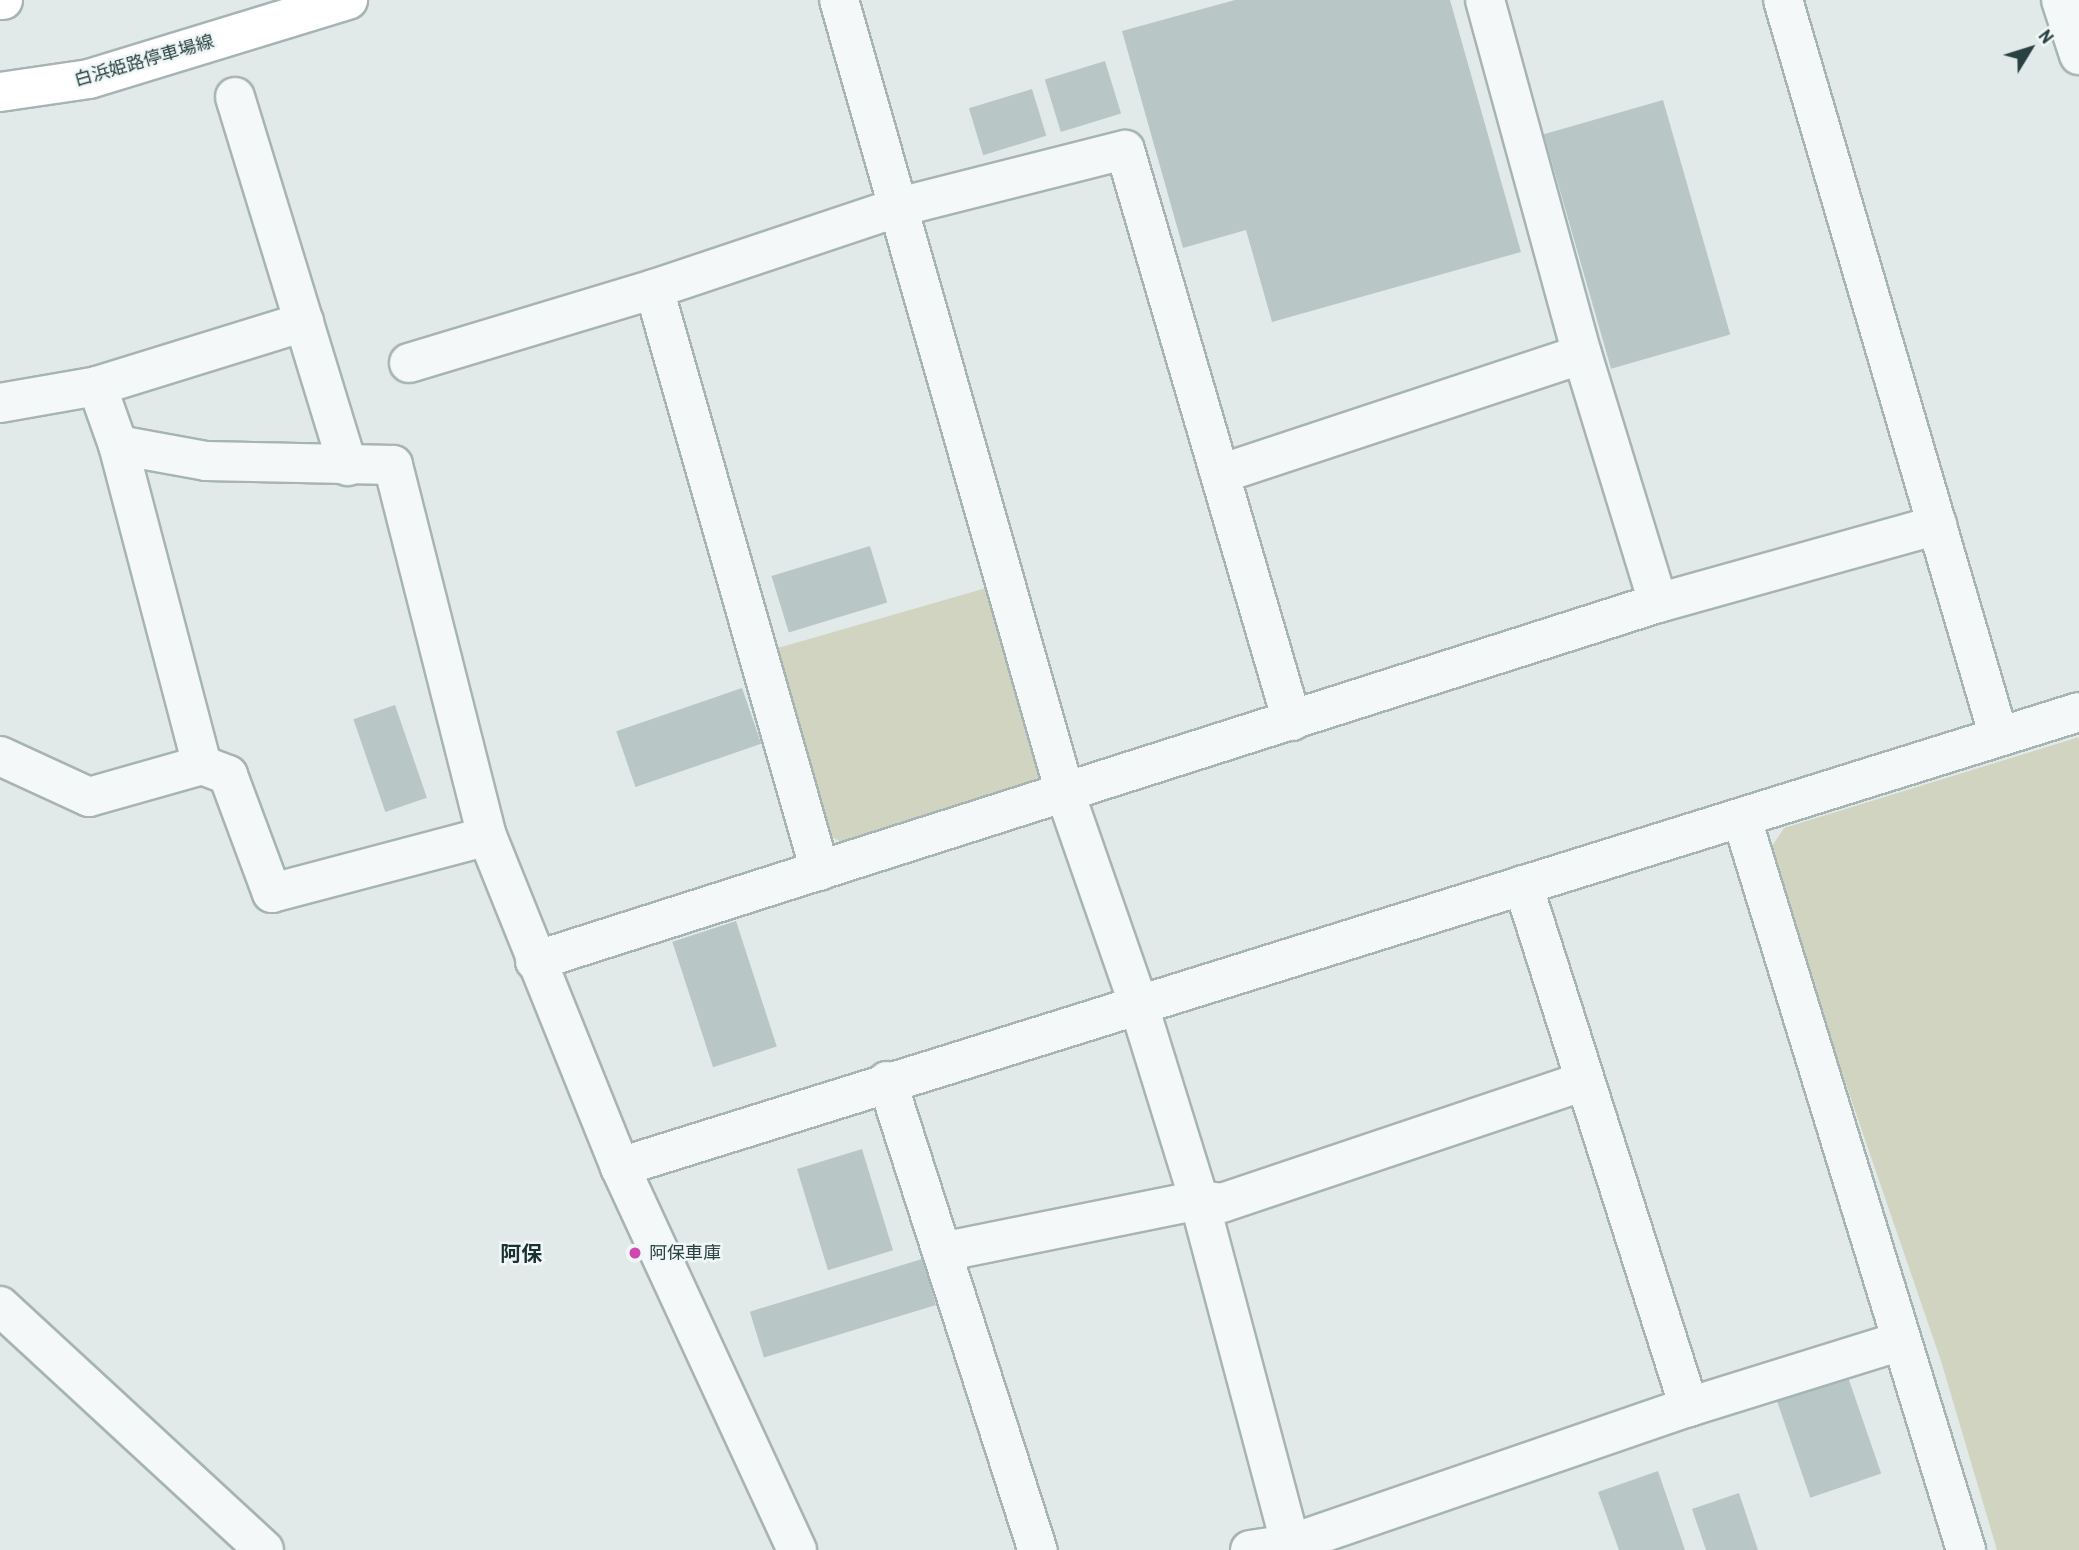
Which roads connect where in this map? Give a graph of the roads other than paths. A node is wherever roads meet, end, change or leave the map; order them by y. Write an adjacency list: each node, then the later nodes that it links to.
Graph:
1 (348, 0): 6 (main road, 白浜姫路停車場線)
2 (839, 0): 10 (street)
3 (1485, 0): 13 (street)
4 (1783, 0): 20 (street)
5 (2061, 0): 7 (street)
6 (254, 14): 8 (main road, 白浜姫路停車場線)
7 (2079, 55)
8 (0, 92)
9 (235, 97): 12 (street)
10 (899, 207): 11 (street); 19 (street); 27 (street)
11 (654, 289): 14 (street); 30 (street)
12 (304, 322): 15 (street); 18 (street)
13 (1581, 355): 19 (street); 21 (street)
14 (410, 363)
15 (97, 386): 16 (street); 17 (street)
16 (0, 403)
17 (118, 445): 18 (street); 26 (street)
18 (348, 466): 29 (street)
19 (1220, 474): 23 (street)
20 (1937, 525): 21 (street); 24 (street)
21 (1658, 603): 23 (street)
22 (2079, 712): 24 (street)
23 (1292, 721): 27 (street)
24 (1999, 737): 28 (street)
25 (0, 756): 26 (street)
26 (202, 765): 29 (street)
27 (1065, 793): 30 (street); 33 (street)
28 (1742, 819): 31 (street); 40 (street)
29 (487, 836): 32 (street)
30 (820, 871): 32 (street)
31 (1523, 886): 33 (street); 35 (street)
32 (535, 961): 36 (street)
33 (1139, 1006): 34 (street); 37 (street)
34 (887, 1081): 36 (street); 38 (street)
35 (1582, 1082): 37 (street); 41 (street)
36 (620, 1167): 44 (street)
37 (1199, 1200): 38 (street); 42 (street)
38 (942, 1252): 45 (street)
39 (0, 1306): 43 (street)
40 (1901, 1341): 41 (street); 47 (street)
41 (1689, 1407): 42 (street)
42 (1291, 1547): 46 (street)
43 (264, 1550)
44 (797, 1550)
45 (1038, 1550)
46 (1250, 1550)
47 (1966, 1550)

